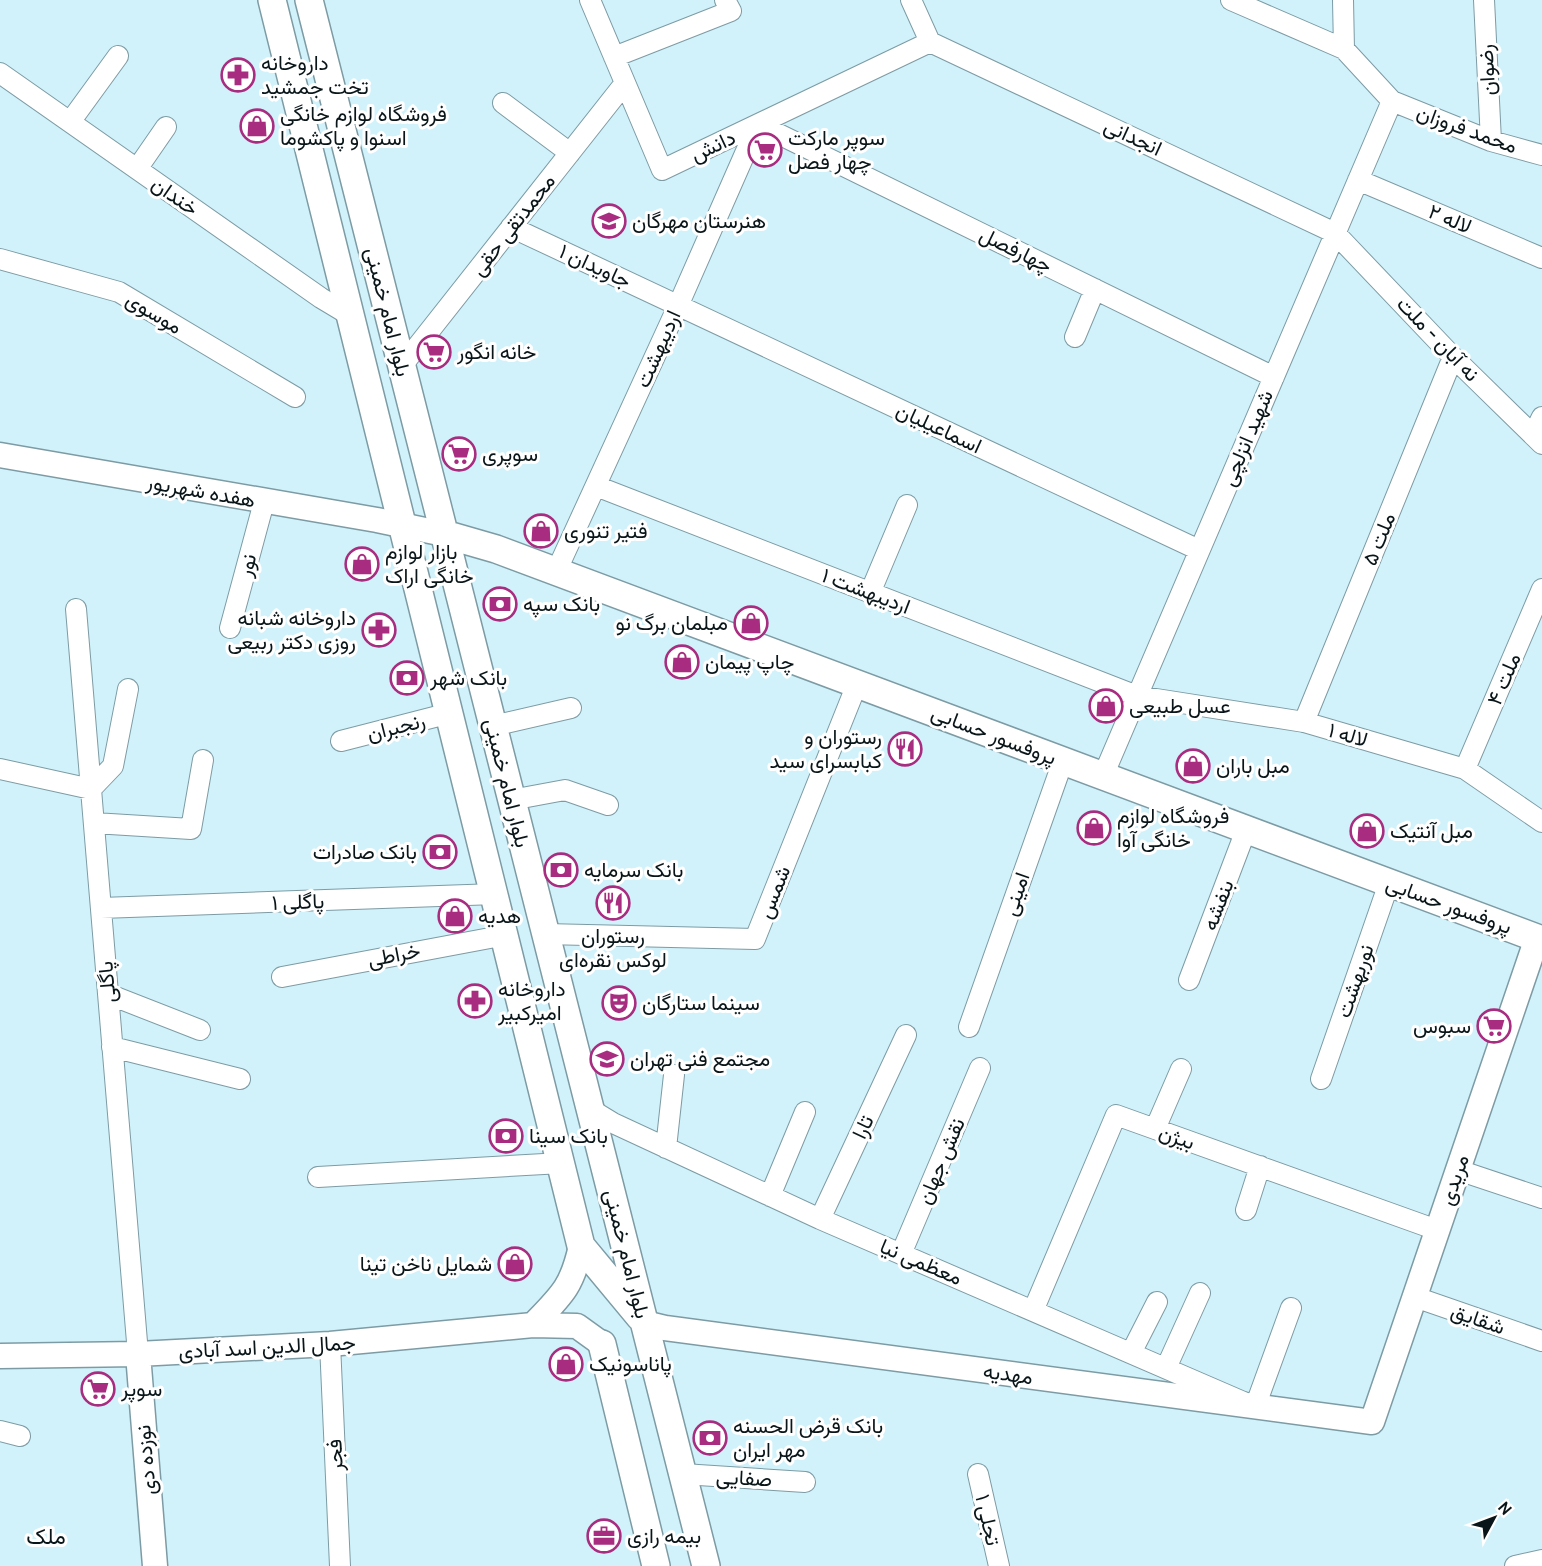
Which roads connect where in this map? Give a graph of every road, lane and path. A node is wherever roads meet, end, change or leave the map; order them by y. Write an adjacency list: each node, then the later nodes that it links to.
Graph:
1 (272, 0): 31 (main road, بلوار امام خمینی)
2 (309, 0): 34 (main road, بلوار امام خمینی)
3 (590, 0): 12 (street, دانش)
4 (725, 0): 12 (street)
5 (911, 0): 9 (street)
6 (1343, 0): 10 (street)
7 (1484, 0): 20 (street, رضوان)
8 (1236, 1): 10 (street)
9 (930, 42): 18 (street, دانش); 26 (street, انجدانی)
10 (1344, 49): 15 (street)
11 (118, 56): 17 (street)
12 (614, 57): 14 (street, دانش)
13 (0, 73): 17 (street, خندان)
14 (625, 83): 18 (street, دانش); 21 (street, محمدتقی حقی)
15 (1392, 101): 20 (street, محمد فروزان); 24 (street, شهید انزلچی)
16 (503, 103): 21 (street)
17 (70, 122): 23 (street, خندان)
18 (758, 124): 29 (street, چهارفصل); 30 (street, اردیبهشت)
19 (166, 127): 23 (street)
20 (1491, 141): 22 (street, محمد فروزان)
21 (570, 153): 25 (street, محمدتقی حقی)
22 (1542, 155)
23 (137, 169): 31 (street, خندان)
24 (1358, 180): 26 (street, شهید انزلچی); 27 (street, لاله ۲)
25 (511, 227): 30 (street, جاویدان ۱); 34 (street, محمدتقی حقی)
26 (1335, 233): 33 (street, نه آبان - ملت); 35 (street, شهید انزلچی)
27 (1542, 258)
28 (0, 259): 36 (street, موسوی)
29 (1095, 289): 32 (street); 35 (street, چهارفصل)
30 (678, 306): 40 (street, اردیبهشت); 45 (street, اسماعیلیان)
31 (351, 316): 43 (main road, بلوار امام خمینی)
32 (1075, 337)
33 (1453, 357): 38 (street, نه آبان - ملت); 56 (street, ملت ۵)
34 (401, 367): 44 (main road, بلوار امام خمینی)
35 (1274, 377): 45 (street, شهید انزلچی)
36 (295, 397)
37 (1542, 417): 38 (street)
38 (1537, 439)
39 (0, 455): 41 (street, هفده شهریور)
40 (596, 486): 46 (street, اردیبهشت); 48 (street, اردیبهشت ۱)
41 (264, 502): 43 (street, هفده شهریور); 50 (street, نور)
42 (907, 505): 48 (street)
43 (403, 525): 44 (street, هفده شهریور); 55 (main road, بلوار امام خمینی)
44 (444, 534): 46 (main road, پروفسور حسابی); 57 (main road, بلوار امام خمینی)
45 (1199, 550): 53 (street, شهید انزلچی)
46 (556, 572): 51 (main road, پروفسور حسابی)
47 (1542, 589): 62 (street, ملت ۴)
48 (870, 592): 53 (street, اردیبهشت ۱)
49 (76, 609): 64 (street, پاگلی)
50 (230, 628)
51 (857, 684): 60 (main road, پروفسور حسابی); 73 (street, شمس)
52 (128, 689): 64 (street)
53 (1137, 696): 56 (street, لاله ۱); 63 (street, شهید انزلچی)
54 (571, 708): 57 (street)
55 (450, 713): 58 (street, رنجبران); 71 (main road, بلوار امام خمینی)
56 (1304, 722): 62 (street, لاله ۱)
57 (493, 726): 65 (main road, بلوار امام خمینی)
58 (341, 741)
59 (203, 760): 68 (street)
60 (1063, 761): 63 (main road, پروفسور حسابی); 79 (street, امینی)
61 (0, 769): 64 (street)
62 (1465, 769): 67 (street, لاله ۱)
63 (1102, 776): 69 (main road, پروفسور حسابی)
64 (91, 789): 68 (street, پاگلی)
65 (512, 800): 66 (street); 73 (main road, بلوار امام خمینی)
66 (608, 805)
67 (1542, 822)
68 (94, 823): 72 (street, پاگلی)
69 (1246, 830): 70 (main road, پروفسور حسابی); 77 (street, بنفشه)
70 (1389, 883): 75 (main road, پروفسور حسابی); 87 (street, نوربهشت)
71 (496, 894): 72 (street, پاگلی ۱); 74 (main road, بلوار امام خمینی)
72 (101, 908): 78 (street, پاگلی)
73 (545, 934): 88 (main road, بلوار امام خمینی)
74 (506, 935): 76 (street, خراطی); 92 (main road, بلوار امام خمینی)
75 (1540, 939): 94 (street, مریدی)
76 (282, 976)
77 (1189, 980)
78 (108, 994): 80 (street); 82 (street, پاگلی)
79 (969, 1028)
80 (200, 1030)
81 (906, 1035): 99 (street, تارا)
82 (112, 1047): 86 (street); 114 (street, پاگلی)
83 (980, 1068): 102 (street, نقش جهان)
84 (1181, 1070): 90 (street)
85 (674, 1075): 91 (street)
86 (240, 1079)
87 (1321, 1079)
88 (590, 1109): 91 (street, معظمی نیا); 108 (main road, بلوار امام خمینی)
89 (805, 1112): 96 (street)
90 (1155, 1129): 93 (street, بیژن); 107 (street, بیژن)
91 (666, 1148): 96 (street, معظمی نیا)
92 (561, 1163): 95 (street); 101 (main road, بلوار امام خمینی)
93 (1260, 1166): 98 (street); 100 (street, بیژن)
94 (1458, 1170): 97 (street); 100 (street, مریدی)
95 (318, 1177)
96 (770, 1196): 99 (street, معظمی نیا)
97 (1542, 1198)
98 (1246, 1210)
99 (820, 1219): 102 (street, معظمی نیا)
100 (1437, 1230): 104 (street, مریدی)
101 (581, 1246): 108 (main road); 109 (street)
102 (901, 1254): 107 (street, معظمی نیا)
103 (1200, 1293): 116 (street)
104 (1415, 1297): 110 (street, شقایق); 118 (street, مریدی)
105 (1157, 1302): 113 (street)
106 (1291, 1308): 117 (street)
107 (1033, 1311): 113 (street, معظمی نیا)
108 (644, 1323): 117 (street, مهدیه); 121 (main road, بلوار امام خمینی)
109 (533, 1325): 111 (street, جمال الدین اسد آبادی); 112 (street, جمال الدین اسد آبادی)
110 (1542, 1341)
111 (330, 1344): 114 (street, جمال الدین اسد آبادی); 126 (street, فجر)
112 (602, 1344): 127 (main road)
113 (1131, 1353): 116 (street, معظمی نیا)
114 (138, 1354): 115 (street, جمال الدین اسد آبادی); 125 (street, نوزده دی)
115 (0, 1356)
116 (1166, 1368): 117 (street, معظمی نیا)
117 (1255, 1407): 118 (street, مهدیه)
118 (1372, 1422)
119 (0, 1431): 120 (street)
120 (20, 1436)
121 (683, 1474): 123 (street, صفایی); 128 (main road, بلوار امام خمینی)
122 (978, 1474): 129 (street, تجلی ١)
123 (805, 1482)
124 (1542, 1560): 130 (street)
125 (155, 1566)
126 (340, 1566)
127 (656, 1566)
128 (706, 1566)
129 (999, 1566)
130 (1515, 1566)

